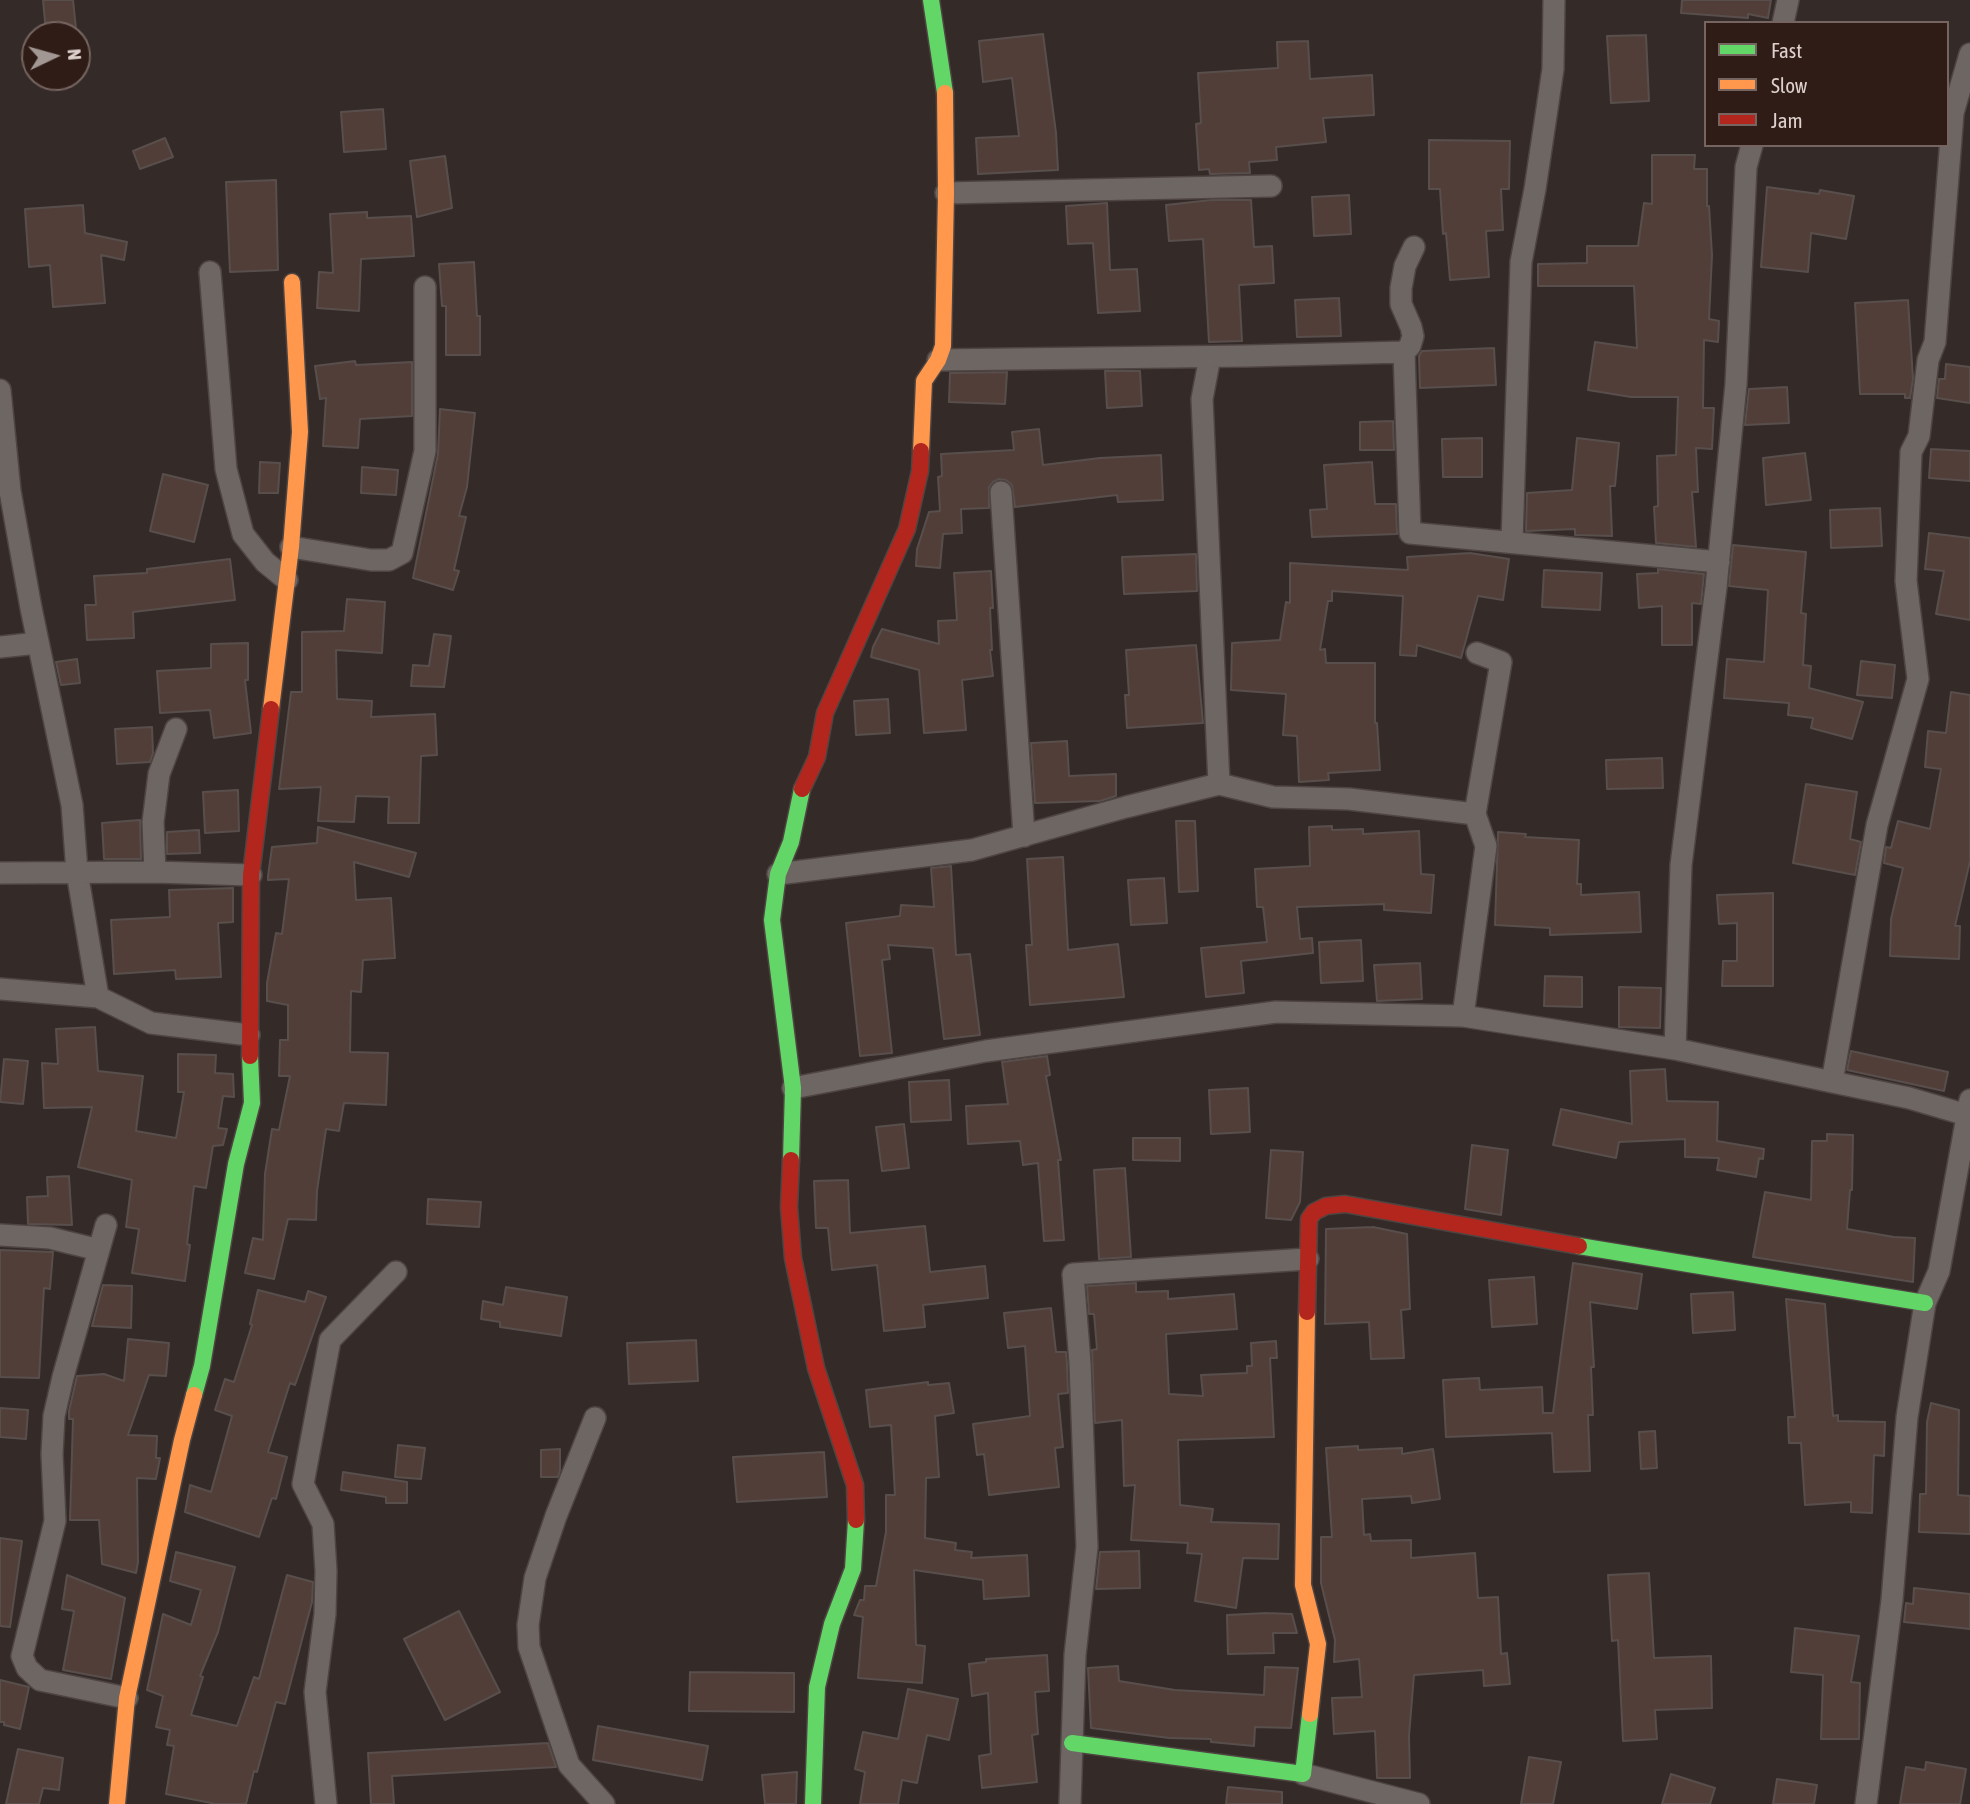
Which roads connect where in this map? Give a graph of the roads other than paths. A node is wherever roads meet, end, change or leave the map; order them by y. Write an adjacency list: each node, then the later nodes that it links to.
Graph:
1 (931, 0): 8 (street)
2 (1554, 0): 18 (street)
3 (1788, 0): 4 (street)
4 (1783, 21)
5 (1970, 54): 39 (street)
6 (1751, 147): 20 (street)
7 (1271, 186): 8 (street)
8 (946, 193): 15 (street)
9 (1414, 247): 13 (street)
10 (210, 272): 21 (street)
11 (292, 282): 19 (street)
12 (425, 287): 19 (street)
13 (1404, 352): 14 (street); 18 (street)
14 (1210, 357): 15 (street); 26 (street)
15 (938, 360): 32 (street)
16 (0, 390): 22 (street)
17 (1001, 492): 28 (street)
18 (1511, 541): 20 (street)
19 (291, 547): 21 (street)
20 (1719, 562): 38 (street)
21 (287, 580): 33 (street)
22 (38, 643): 23 (street); 29 (street)
23 (0, 647)
24 (1477, 653): 27 (street)
25 (176, 729): 30 (street)
26 (1220, 784): 27 (street); 28 (street)
27 (1475, 814): 36 (street)
28 (1024, 836): 32 (street)
29 (77, 872): 30 (street); 31 (street); 35 (street)
30 (155, 872): 33 (street)
31 (0, 873)
32 (778, 874): 40 (street)
33 (251, 875): 37 (street)
34 (0, 989): 35 (street)
35 (98, 997): 37 (street)
36 (1463, 1016): 38 (street); 40 (street)
37 (249, 1035): 49 (street)
38 (1675, 1049): 39 (street)
39 (1832, 1082): 41 (street)
40 (793, 1088): 55 (street)
41 (1969, 1111): 47 (street)
42 (106, 1225): 44 (street)
43 (0, 1235): 44 (street)
44 (99, 1250): 49 (street)
45 (1308, 1259): 47 (street); 50 (street); 51 (street)
46 (396, 1272): 53 (street)
47 (1925, 1303): 58 (street)
48 (595, 1418): 54 (street)
49 (127, 1698): 52 (street)
50 (1072, 1743): 51 (street); 56 (street)
51 (1303, 1774): 57 (street)
52 (117, 1804)
53 (326, 1804)
54 (604, 1804)
55 (813, 1804)
56 (1070, 1804)
57 (1419, 1804)
58 (1866, 1804)

